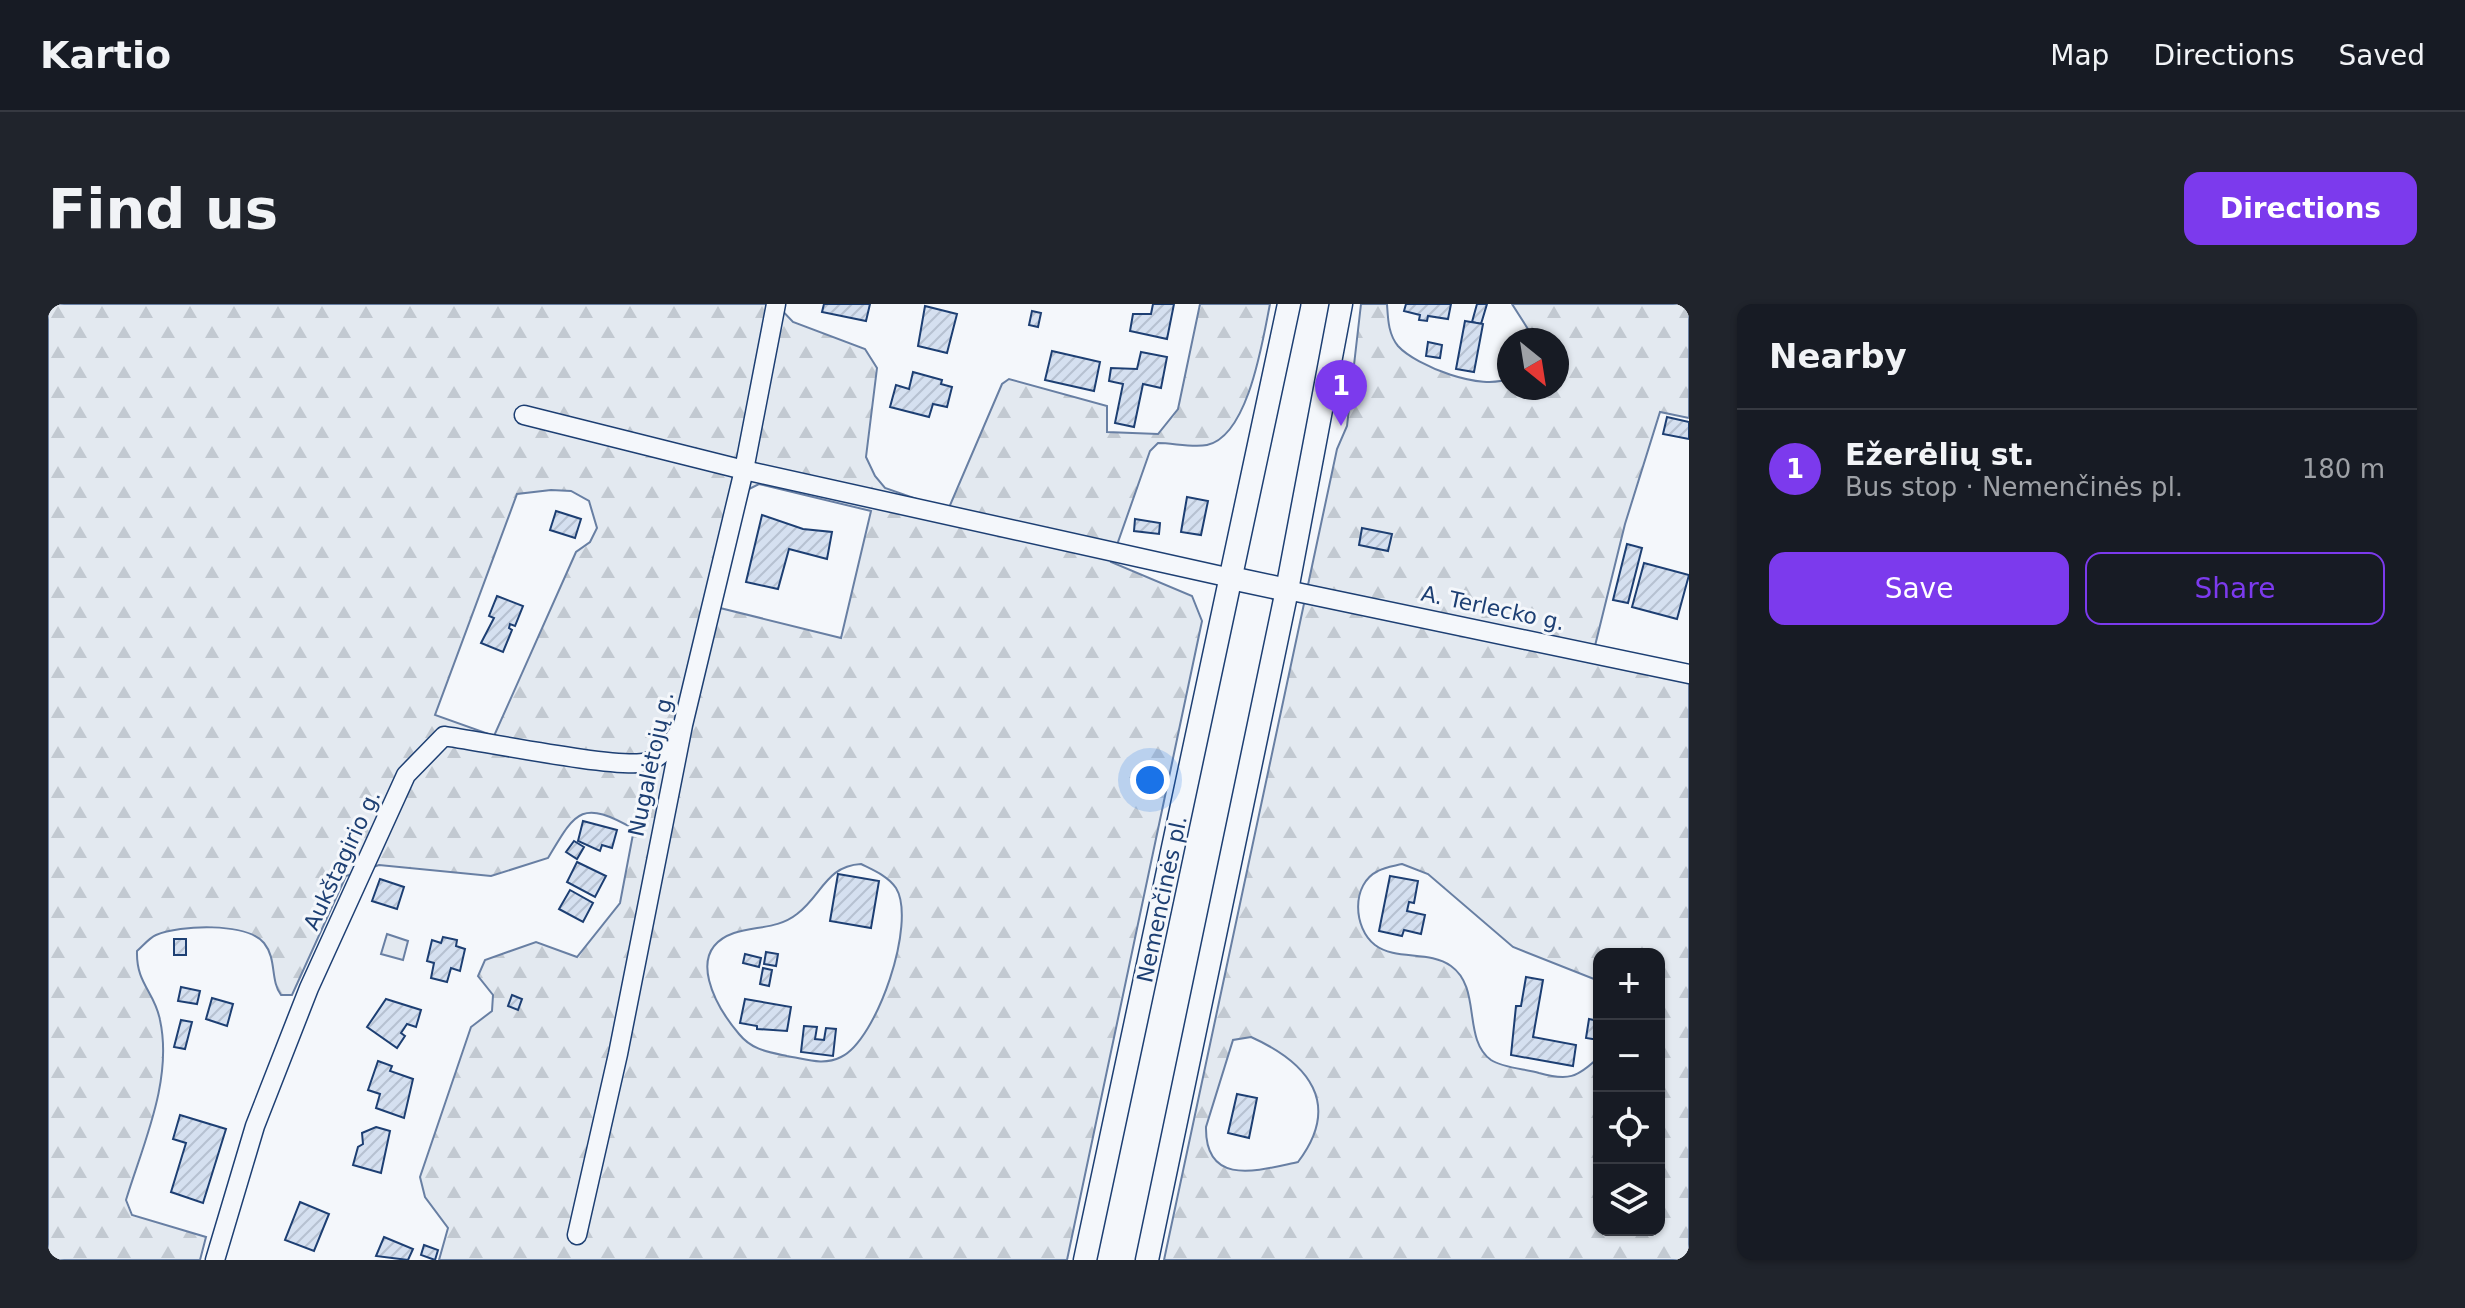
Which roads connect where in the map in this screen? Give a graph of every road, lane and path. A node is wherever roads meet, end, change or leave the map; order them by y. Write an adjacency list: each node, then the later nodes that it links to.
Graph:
1 (776, 304): 5 (street, Nugalėtojų g.)
2 (1289, 304): 6 (main road, Nemenčinės pl.)
3 (1341, 304): 7 (main road)
4 (524, 415): 5 (street)
5 (744, 470): 6 (street); 9 (street, Nugalėtojų g.)
6 (1231, 578): 7 (main road); 12 (main road, Nemenčinės pl.)
7 (1287, 590): 8 (street, A. Terlecko g.); 13 (main road)
8 (1689, 674)
9 (683, 725): 10 (street, Nugalėtojų g.); 11 (street, Aukštagirio g.)
10 (577, 1235)
11 (215, 1260)
12 (1085, 1260)
13 (1147, 1260)

